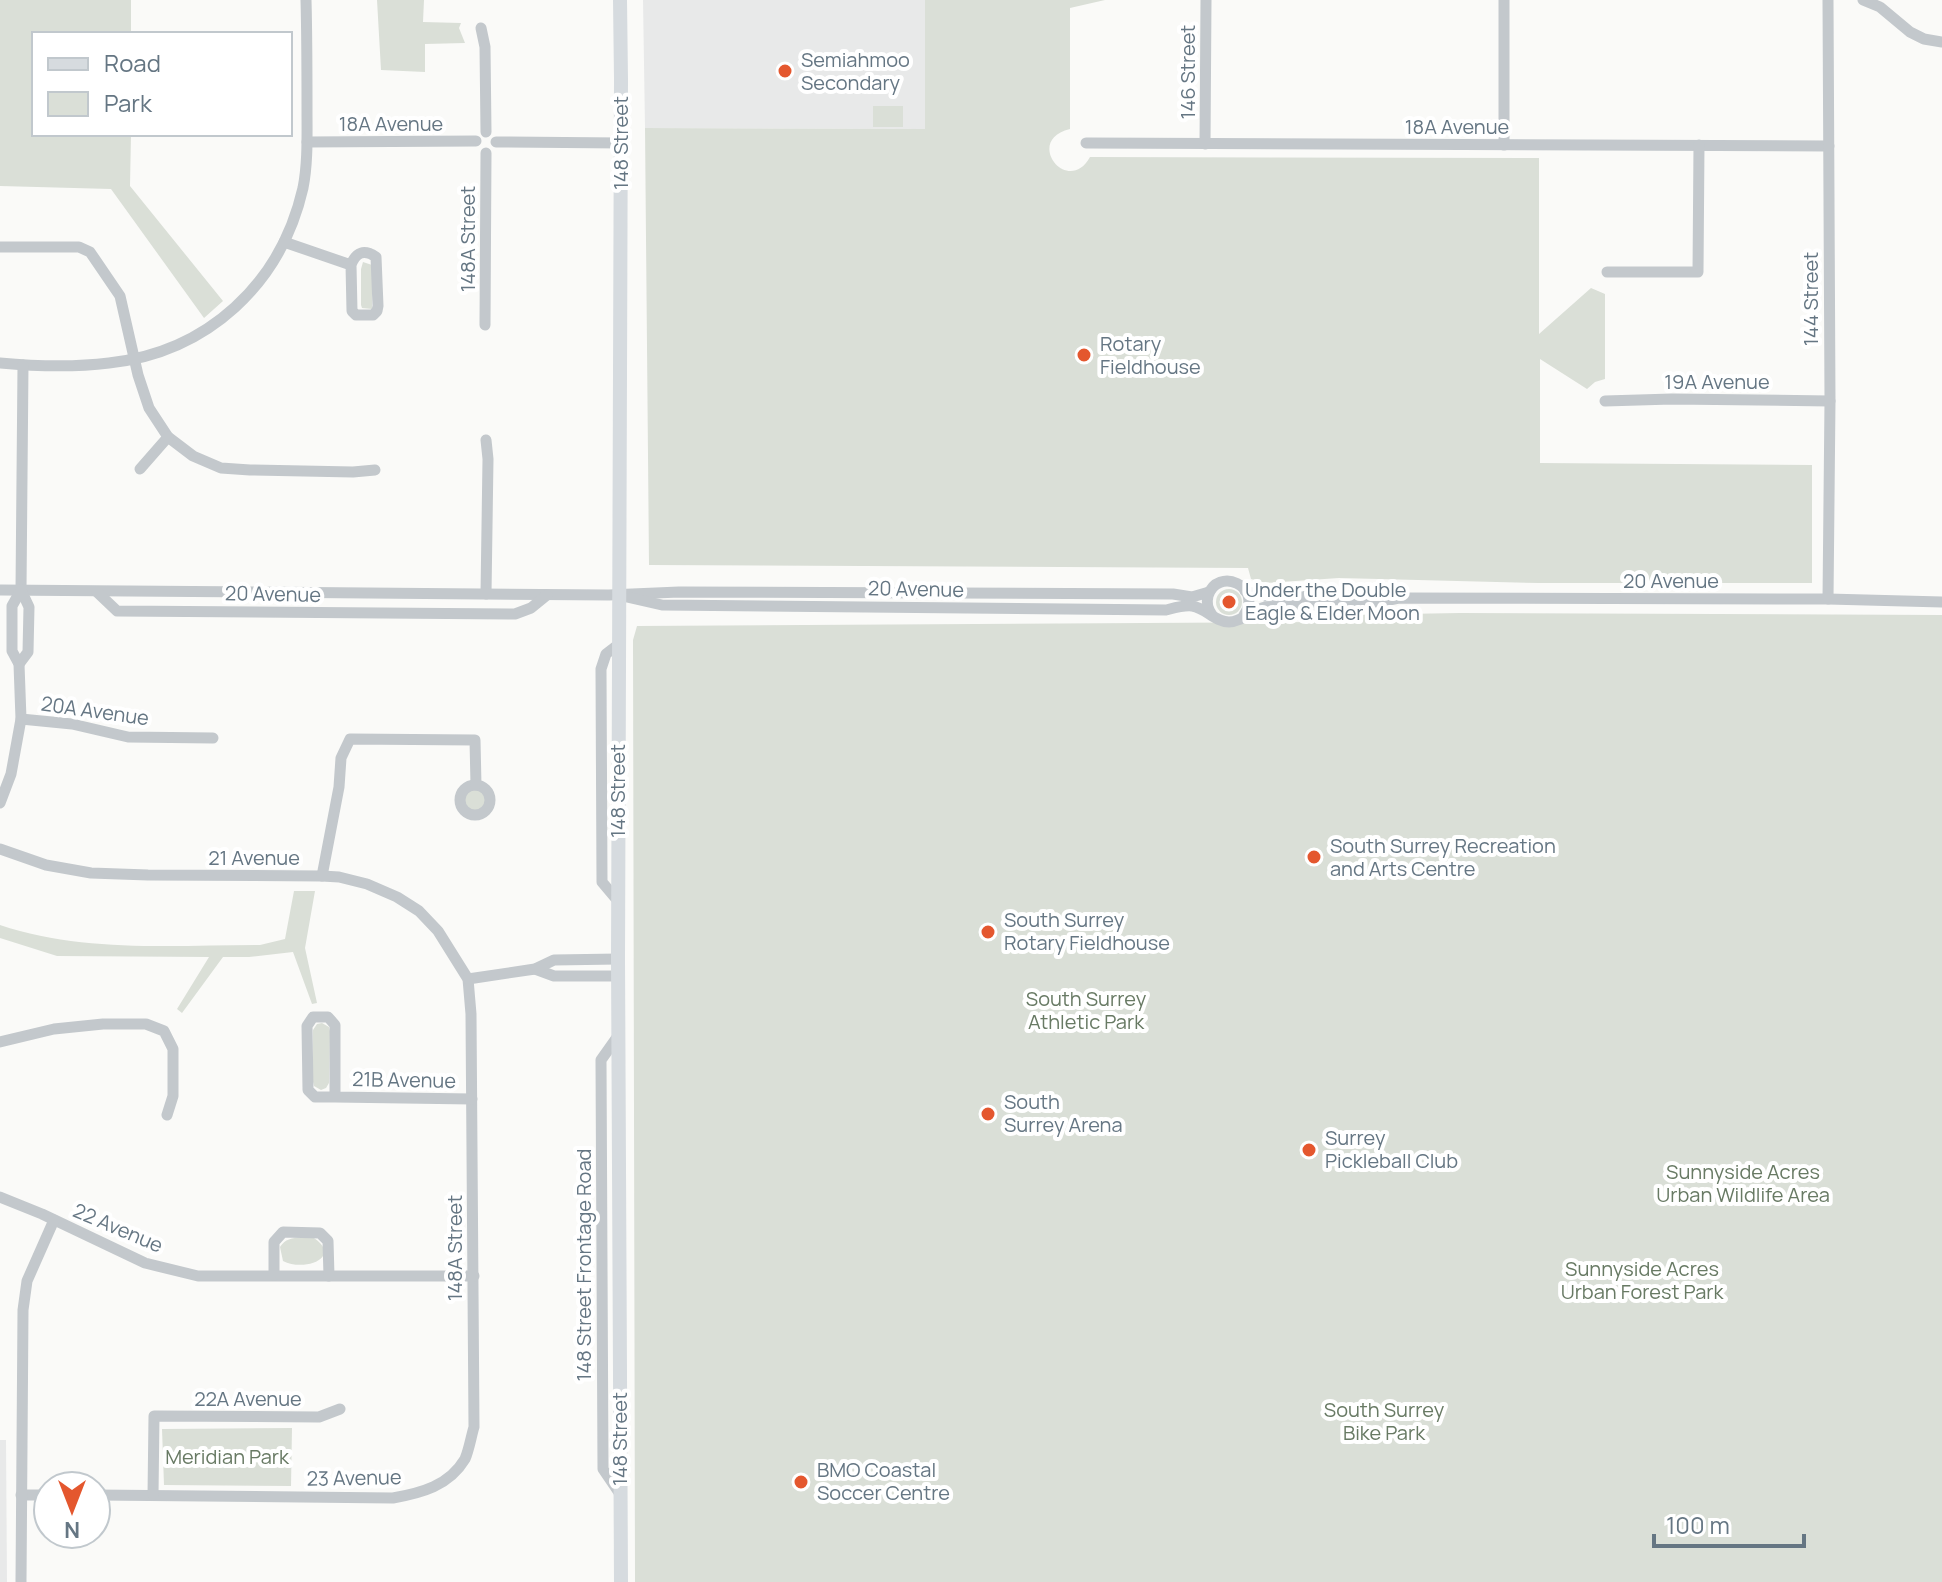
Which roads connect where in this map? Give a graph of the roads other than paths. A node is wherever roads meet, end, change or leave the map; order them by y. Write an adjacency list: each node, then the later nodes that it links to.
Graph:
1 (306, 0): 11 (street)
2 (620, 0): 13 (main road, 148 Street)
3 (1206, 0): 15 (street, 146 Street)
4 (1504, 0): 16 (street)
5 (1828, 0): 18 (street, 144 Street)
6 (1863, 0): 8 (street)
7 (481, 28): 9 (street)
8 (1942, 42)
9 (486, 132): 10 (street); 12 (street)
10 (476, 141): 11 (street, 18A Avenue); 19 (street)
11 (307, 142): 20 (street)
12 (496, 142): 13 (street); 19 (street)
13 (621, 143): 41 (main road, 148 Street)
14 (1086, 143): 15 (street, 18A Avenue)
15 (1205, 144): 16 (street, 18A Avenue)
16 (1504, 145): 17 (street, 18A Avenue)
17 (1699, 145): 18 (street, 18A Avenue); 23 (street)
18 (1829, 146): 29 (street, 144 Street)
19 (486, 153): 24 (street, 148A Street)
20 (284, 242): 22 (street); 25 (street)
21 (0, 247): 25 (street)
22 (351, 265): 22 (street)
23 (1607, 272)
24 (485, 325)
25 (134, 359): 27 (street); 30 (street)
26 (0, 363): 27 (street)
27 (23, 365): 35 (street)
28 (1605, 401): 29 (street, 19A Avenue)
29 (1830, 401): 43 (street, 144 Street)
30 (168, 437): 32 (street); 33 (street)
31 (486, 440): 39 (street)
32 (140, 469)
33 (375, 470)
34 (0, 590): 35 (street, 20 Avenue)
35 (21, 590): 37 (street, 20 Avenue); 47 (street)
36 (1245, 591): 38 (street); 42 (street, 20 Avenue); 46 (street)
37 (97, 592): 39 (street, 20 Avenue); 40 (street, 20 Avenue)
38 (1209, 592): 41 (street, 20 Avenue); 45 (street)
39 (486, 594): 40 (street, 20 Avenue)
40 (547, 595): 41 (street, 20 Avenue)
41 (618, 595): 45 (street, 20 Avenue); 53 (main road, 148 Street)
42 (1400, 598): 43 (street, 20 Avenue); 46 (street, 20 Avenue)
43 (1828, 599): 44 (street, 20 Avenue)
44 (1942, 602)
45 (1212, 616): 46 (street)
46 (1243, 618)
47 (21, 719): 48 (street, 20A Avenue); 50 (street)
48 (213, 738)
49 (476, 785): 52 (street)
50 (0, 803)
51 (0, 849): 52 (street, 21 Avenue)
52 (322, 876): 56 (street, 21 Avenue)
53 (618, 959): 54 (street); 55 (main road, 148 Street)
54 (535, 969): 55 (street); 56 (street)
55 (618, 976): 73 (main road, 148 Street)
56 (468, 979): 59 (street, 148A Street)
57 (0, 1042): 60 (street)
58 (335, 1097): 58 (street, 21B Avenue); 59 (street, 21B Avenue)
59 (472, 1099): 65 (street, 148A Street)
60 (167, 1115)
61 (0, 1197): 62 (street, 22 Avenue)
62 (54, 1220): 63 (street, 22 Avenue); 68 (street)
63 (274, 1275): 64 (street, 22 Avenue); 64 (street)
64 (329, 1276): 65 (street, 22 Avenue)
65 (474, 1276): 67 (street, 148A Street)
66 (340, 1409): 71 (street, 22A Avenue)
67 (420, 1494): 71 (street, 23 Avenue)
68 (21, 1495): 69 (street); 72 (street)
69 (32, 1495)
70 (112, 1495): 71 (street, 23 Avenue)
71 (153, 1495)
72 (21, 1582)
73 (621, 1582)

